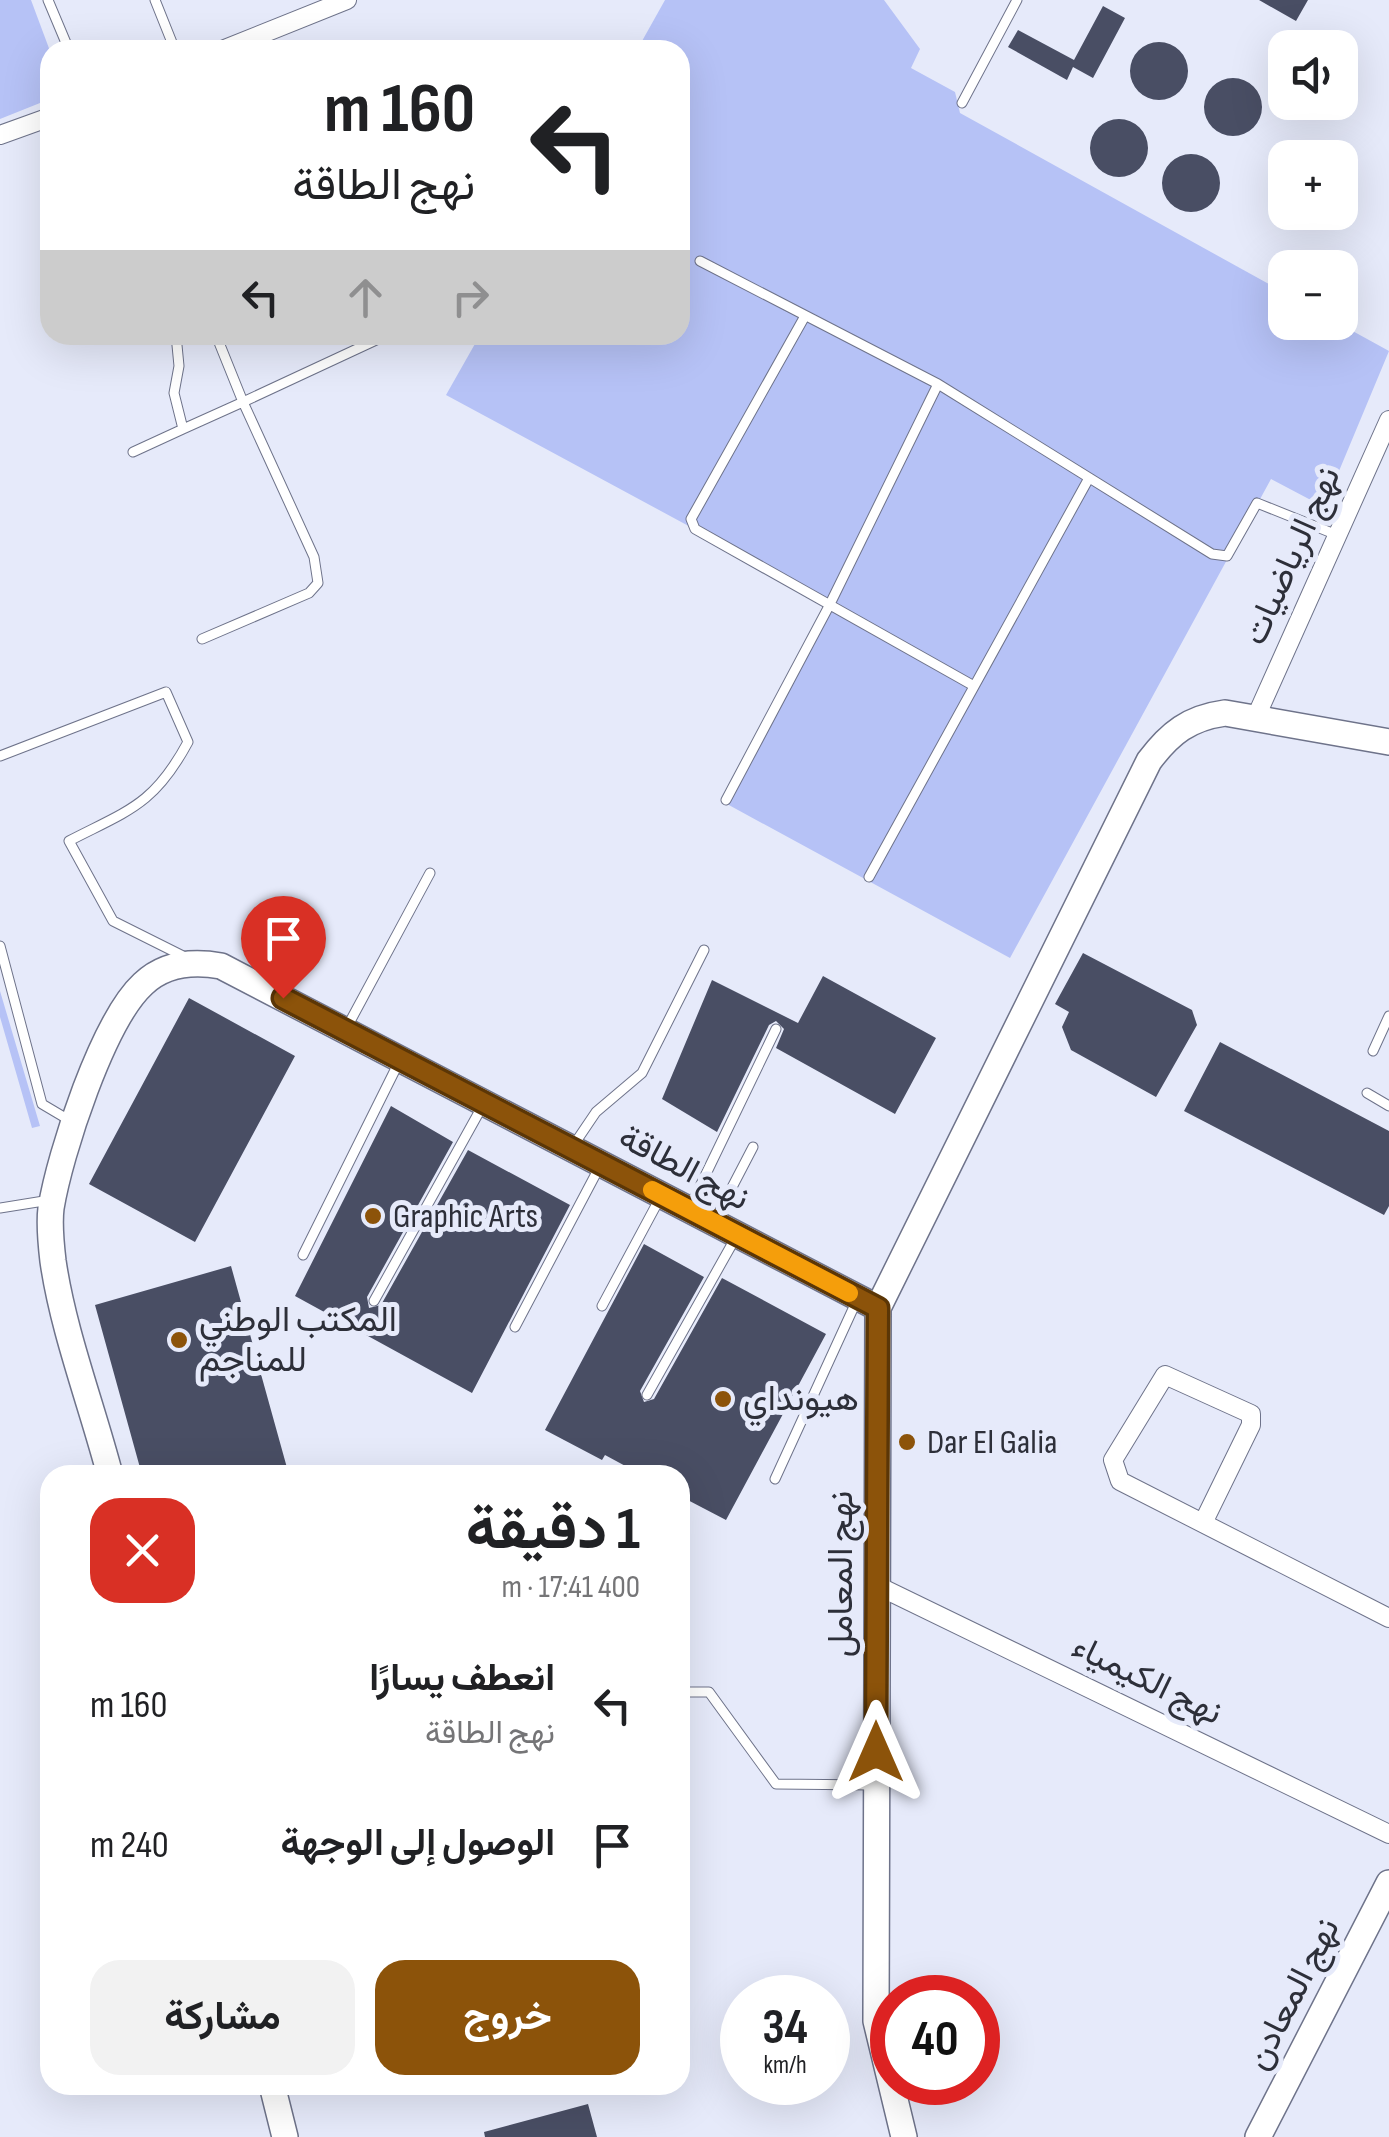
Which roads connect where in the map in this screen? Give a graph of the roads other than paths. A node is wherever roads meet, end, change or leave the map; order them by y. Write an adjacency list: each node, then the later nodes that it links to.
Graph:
1 (48, 0): 5 (lane)
2 (155, 0): 6 (lane)
3 (347, 0): 7 (street)
4 (1017, 0): 8 (lane)
5 (65, 40)
6 (171, 40)
7 (247, 40)
8 (962, 103)
9 (40, 121): 10 (street)
10 (0, 135)
11 (700, 261): 12 (lane)
12 (805, 316): 16 (lane); 23 (lane)
13 (177, 345): 19 (lane)
14 (220, 345): 17 (lane)
15 (366, 345): 17 (lane)
16 (938, 384): 21 (lane); 23 (lane)
17 (243, 402): 19 (lane); 24 (lane)
18 (1389, 420): 22 (street, نهج الرياضيات)
19 (183, 428): 20 (lane)
20 (133, 452)
21 (1089, 478): 22 (lane); 25 (lane)
22 (1338, 535): 26 (street, نهج الرياضيات)
23 (829, 606): 25 (lane); 29 (lane)
24 (202, 638)
25 (974, 686): 31 (lane)
26 (1255, 719): 27 (street); 55 (street)
27 (1389, 742)
28 (0, 756): 34 (lane)
29 (726, 800)
30 (430, 873): 37 (lane)
31 (869, 877)
32 (0, 946): 43 (lane)
33 (704, 950): 45 (lane)
34 (194, 962): 37 (street, نهج الطاقة); 43 (street)
35 (1389, 1016): 38 (lane)
36 (776, 1029): 50 (lane)
37 (345, 1030): 39 (street, نهج الطاقة)
38 (1374, 1051)
39 (400, 1059): 41 (street, نهج الطاقة); 53 (lane)
40 (1367, 1093): 42 (lane)
41 (484, 1103): 45 (street, نهج الطاقة); 54 (lane)
42 (1389, 1106)
43 (76, 1124): 48 (street)
44 (753, 1146): 51 (lane)
45 (572, 1148): 46 (street, نهج الطاقة)
46 (601, 1164): 47 (street, نهج الطاقة); 57 (lane)
47 (662, 1195): 50 (street, نهج الطاقة); 56 (lane)
48 (53, 1200): 49 (lane); 59 (street)
49 (0, 1208)
50 (688, 1209): 51 (street, نهج الطاقة)
51 (714, 1222): 52 (street, نهج الطاقة)
52 (737, 1235): 55 (street, نهج الطاقة); 58 (lane)
53 (304, 1254)
54 (374, 1301)
55 (868, 1303): 60 (lane); 62 (street, نهج المعامل)
56 (602, 1306)
57 (514, 1327)
58 (647, 1395)
59 (107, 1465)
60 (775, 1479)
61 (1203, 1524): 61 (street); 63 (street)
62 (876, 1585): 65 (street, نهج المعامل); 66 (street, نهج الكيمياء)
63 (1389, 1618)
64 (690, 1692): 65 (lane)
65 (876, 1786): 70 (street, نهج المعامل)
66 (1389, 1834)
67 (1389, 1883): 71 (street, نهج المعادن)
68 (274, 2095): 69 (street)
69 (285, 2137)
70 (904, 2137)
71 (1258, 2137)

